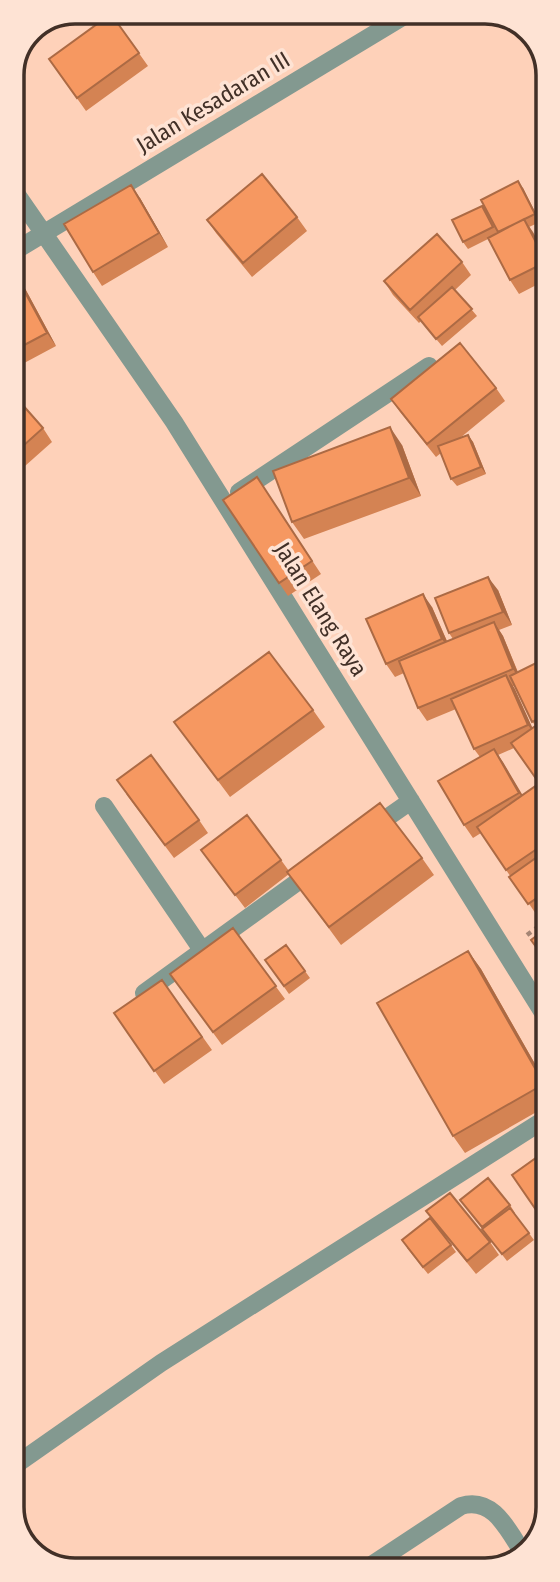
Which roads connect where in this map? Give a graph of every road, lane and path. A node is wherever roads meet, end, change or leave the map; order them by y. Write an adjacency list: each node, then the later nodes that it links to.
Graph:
1 (389, 25): 3 (street, Jalan Kesadaran III)
2 (25, 207): 3 (street, Jalan Elang Raya)
3 (42, 233): 4 (street, Jalan Kesadaran III); 6 (street, Jalan Elang Raya)
4 (25, 244)
5 (429, 366): 6 (street)
6 (225, 502): 7 (street, Jalan Elang Raya)
7 (411, 801): 9 (street); 13 (street, Jalan Elang Raya)
8 (104, 806): 11 (street)
9 (356, 840)
10 (334, 856): 11 (street)
11 (202, 950): 12 (street)
12 (135, 1000)
13 (536, 1001)
14 (536, 1125): 15 (street)
15 (24, 1459)
16 (518, 1545): 17 (street)
17 (384, 1558)

